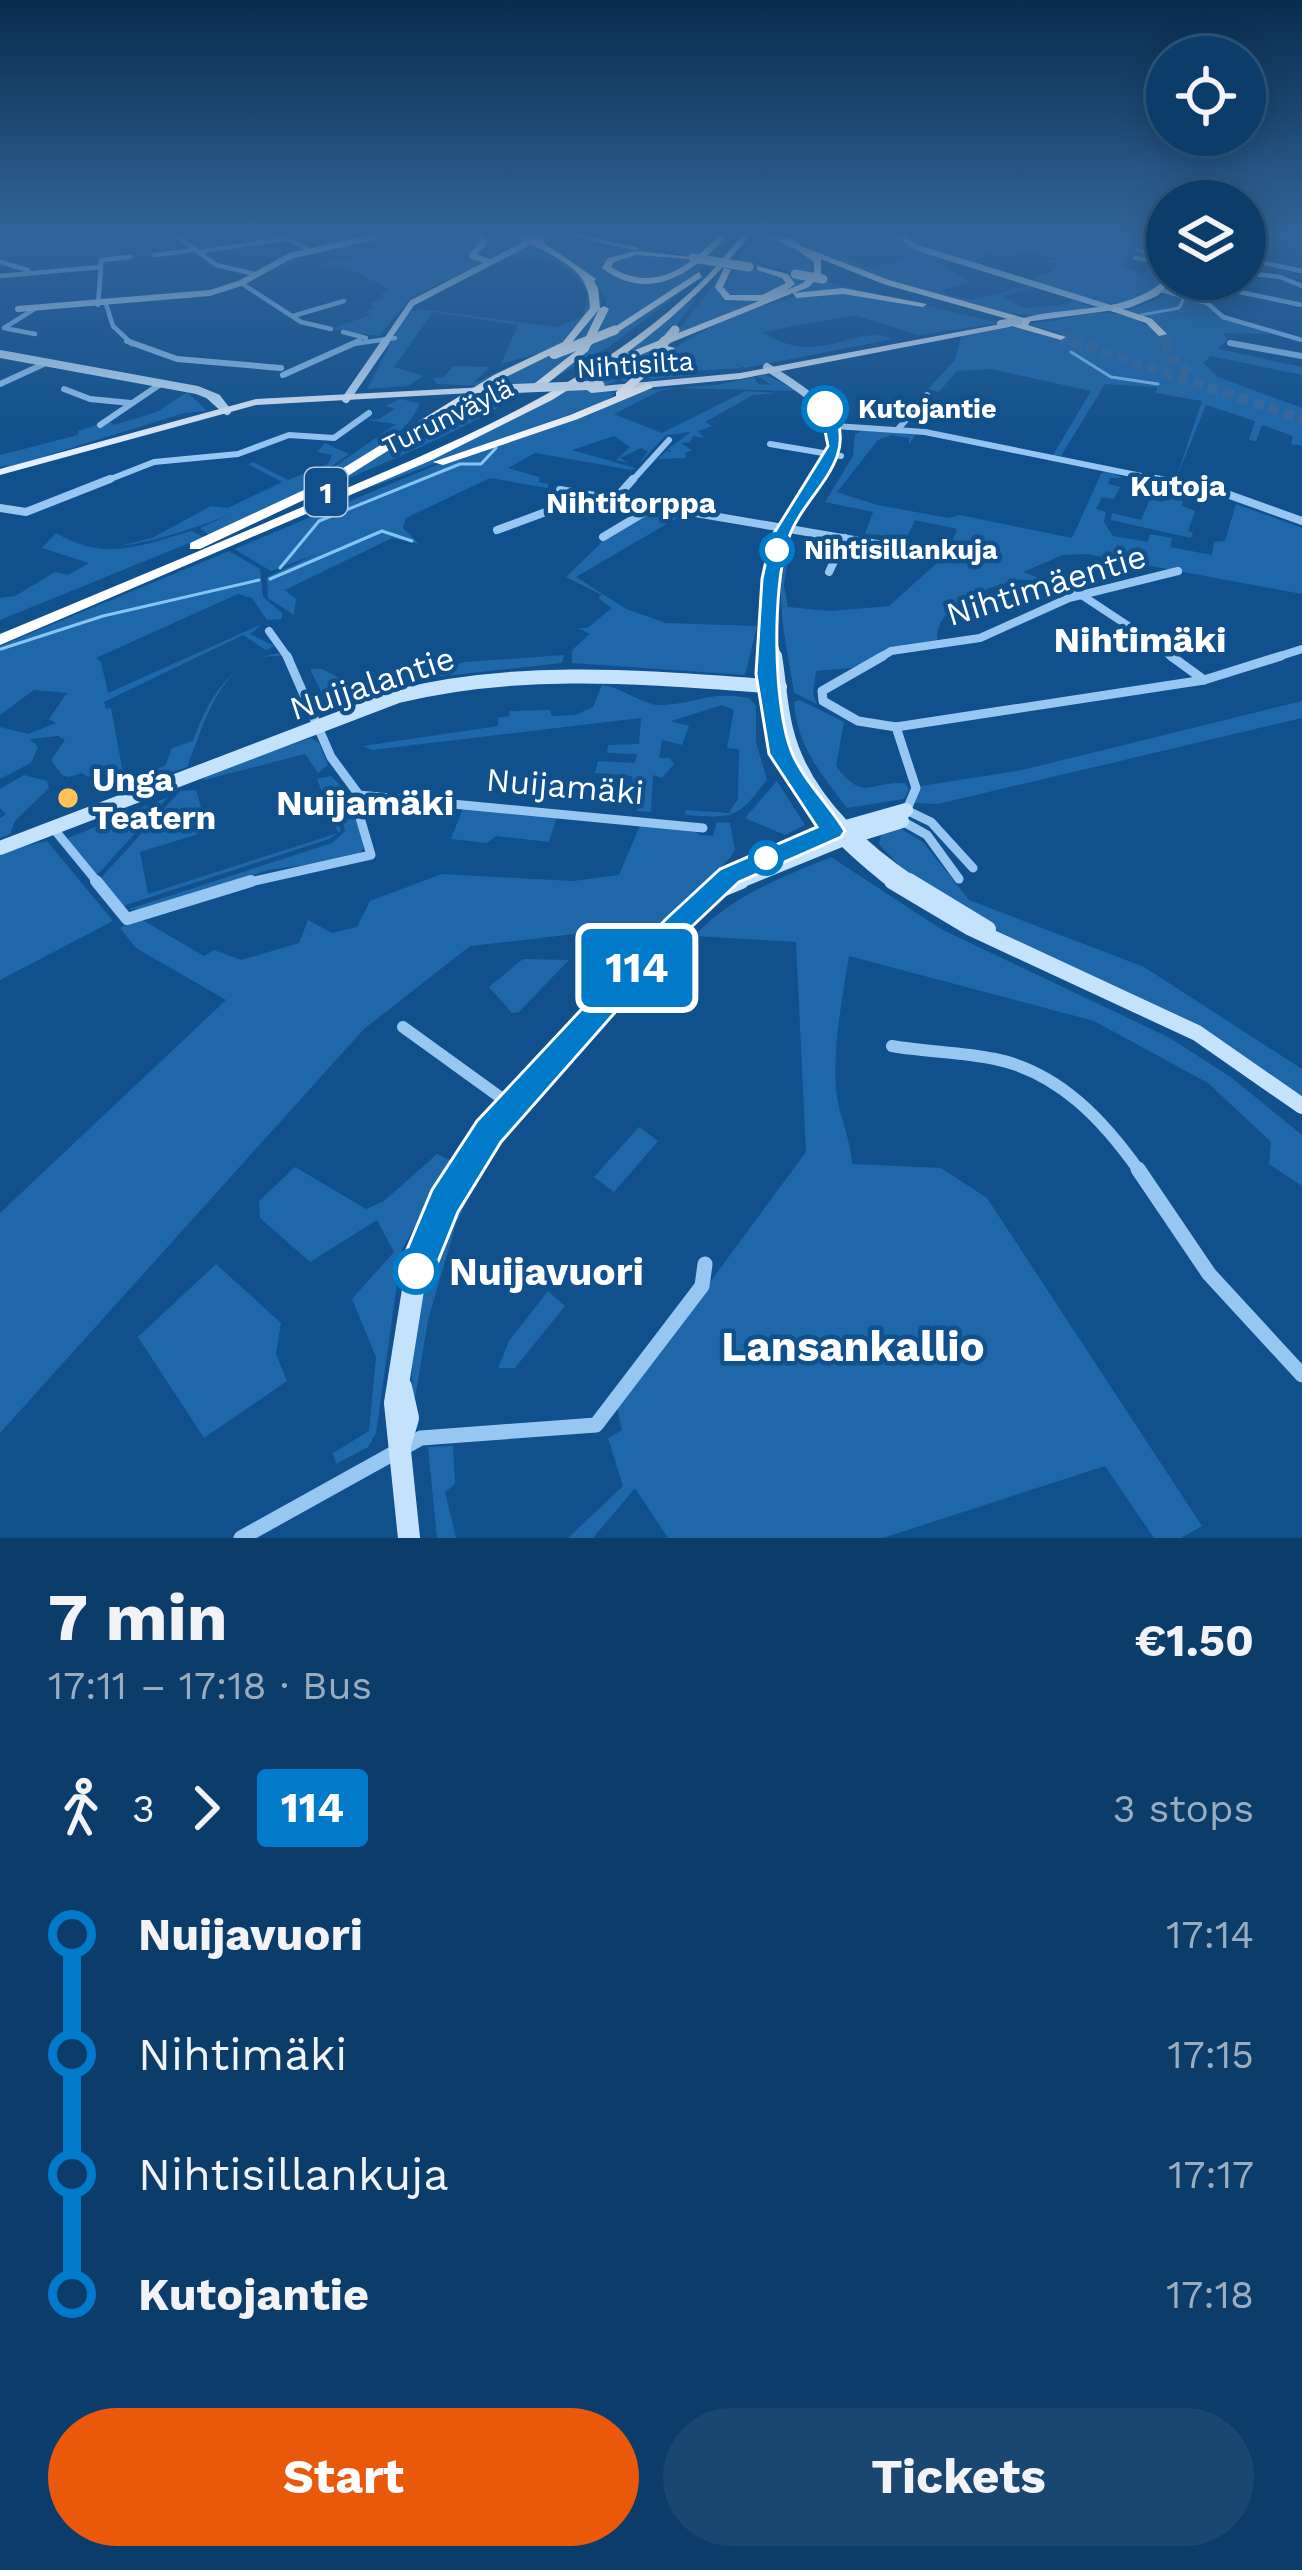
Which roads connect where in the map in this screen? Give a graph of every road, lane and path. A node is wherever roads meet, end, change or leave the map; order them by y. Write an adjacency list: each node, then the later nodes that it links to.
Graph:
1 (73, 306): 20 (street)
2 (103, 306): 32 (street)
3 (277, 306): 24 (street)
4 (328, 306): 24 (street)
5 (410, 306): 33 (street)
6 (594, 306): 41 (highway)
7 (603, 306): 61 (highway)
8 (658, 306): 41 (highway, bridge)
9 (668, 306): 61 (highway, Turunväylä / 1)
10 (676, 306): 58 (highway, Turunväylä / 1)
11 (691, 306): 39 (highway, bridge)
12 (760, 306): 23 (highway)
13 (932, 306): 25 (highway)
14 (949, 306): 25 (highway, bridge)
15 (969, 306): 25 (highway)
16 (1088, 306): 19 (street)
17 (1119, 306): 21 (main road, Nihtisilta)
18 (1210, 306): 34 (street)
19 (1092, 307): 21 (main road, Nihtisilta); 25 (main road, Nihtisilta)
20 (36, 308): 22 (street); 29 (street)
21 (1110, 308): 30 (highway)
22 (4, 310)
23 (739, 313): 39 (highway); 58 (highway)
24 (293, 316): 27 (street)
25 (1025, 322): 26 (main road, Nihtisilta, bridge); 31 (highway)
26 (1004, 324): 40 (main road, Nihtisilta); 42 (main road, Nihtisilta)
27 (331, 329)
28 (343, 332): 32 (street)
29 (35, 334)
30 (1162, 334)
31 (1061, 337)
32 (366, 338): 33 (street)
33 (392, 338): 52 (street)
34 (1302, 340)
35 (1230, 343): 37 (street)
36 (0, 353): 38 (street)
37 (1302, 356)
38 (48, 362): 44 (street); 46 (street)
39 (648, 364): 45 (highway)
40 (803, 364): 42 (main road, Nihtisilta); 43 (street)
41 (520, 367): 49 (highway)
42 (774, 370): 43 (street); 47 (main road, Nihtisilta); 47 (main road, Nihtisilta); 60 (street)
43 (796, 380): 60 (street)
44 (2, 381)
45 (630, 382): 47 (highway); 49 (main road, Nihtisilta, bridge); 53 (highway)
46 (162, 383): 54 (street); 56 (street)
47 (652, 384): 53 (highway)
48 (64, 389): 54 (street)
49 (489, 392): 51 (main road, Nihtisilta); 52 (main road, Nihtisilta); 55 (highway)
50 (927, 395): 62 (street)
51 (446, 396): 52 (main road, Nihtisilta); 55 (highway)
52 (352, 397): 56 (main road)
53 (611, 402): 77 (highway)
54 (131, 403): 59 (street)
55 (461, 404): 78 (highway)
56 (225, 409): 66 (main road)
57 (369, 413): 71 (street)
58 (512, 414): 77 (highway, Turunväylä / 1)
59 (100, 425)
60 (839, 426): 62 (street); 65 (street)
61 (468, 428): 78 (highway, Turunväylä / 1)
62 (899, 428): 72 (street)
63 (669, 440): 69 (street)
64 (770, 444): 65 (street)
65 (837, 455): 73 (street)
66 (0, 472)
67 (560, 490): 68 (street)
68 (594, 494): 69 (street); 74 (street)
69 (616, 498): 70 (street)
70 (657, 506): 73 (street); 75 (street)
71 (0, 508)
72 (1302, 521)
73 (789, 529): 76 (street); 91 (street)
74 (497, 530)
75 (603, 537)
76 (845, 538): 79 (street); 81 (street)
77 (233, 542): 87 (highway, Turunväylä / 1)
78 (183, 553): 84 (highway, Turunväylä / 1)
79 (942, 555)
80 (1178, 571): 83 (street, Nihtimäentie)
81 (829, 572)
82 (1045, 582): 83 (street)
83 (1083, 596): 86 (street); 93 (street, Nihtimäentie)
84 (0, 628)
85 (268, 631): 92 (street)
86 (1142, 634)
87 (0, 640)
88 (1160, 649): 90 (street)
89 (1302, 649): 90 (street)
90 (1204, 680): 93 (street)
91 (773, 687): 92 (street, Nuijalantie); 99 (street)
92 (317, 727): 94 (street); 96 (street, Nuijalantie)
93 (896, 728): 95 (street)
94 (359, 795): 96 (street); 97 (street, Nuijamäki)
95 (904, 815): 98 (street); 99 (street); 101 (street); 103 (street)
96 (53, 828): 100 (street, Nuijalantie)
97 (704, 828)
98 (875, 828): 99 (street); 102 (street)
99 (843, 833): 102 (street); 104 (street); 108 (street)
100 (0, 848)
101 (973, 868)
102 (902, 876): 104 (street)
103 (958, 879)
104 (1046, 961): 107 (street)
105 (403, 1028): 108 (street)
106 (892, 1046): 110 (street)
107 (1297, 1104)
108 (512, 1105): 111 (street)
109 (705, 1264): 111 (street)
110 (1302, 1375)
111 (399, 1450): 112 (street); 113 (street)
112 (241, 1538)
113 (410, 1538)

